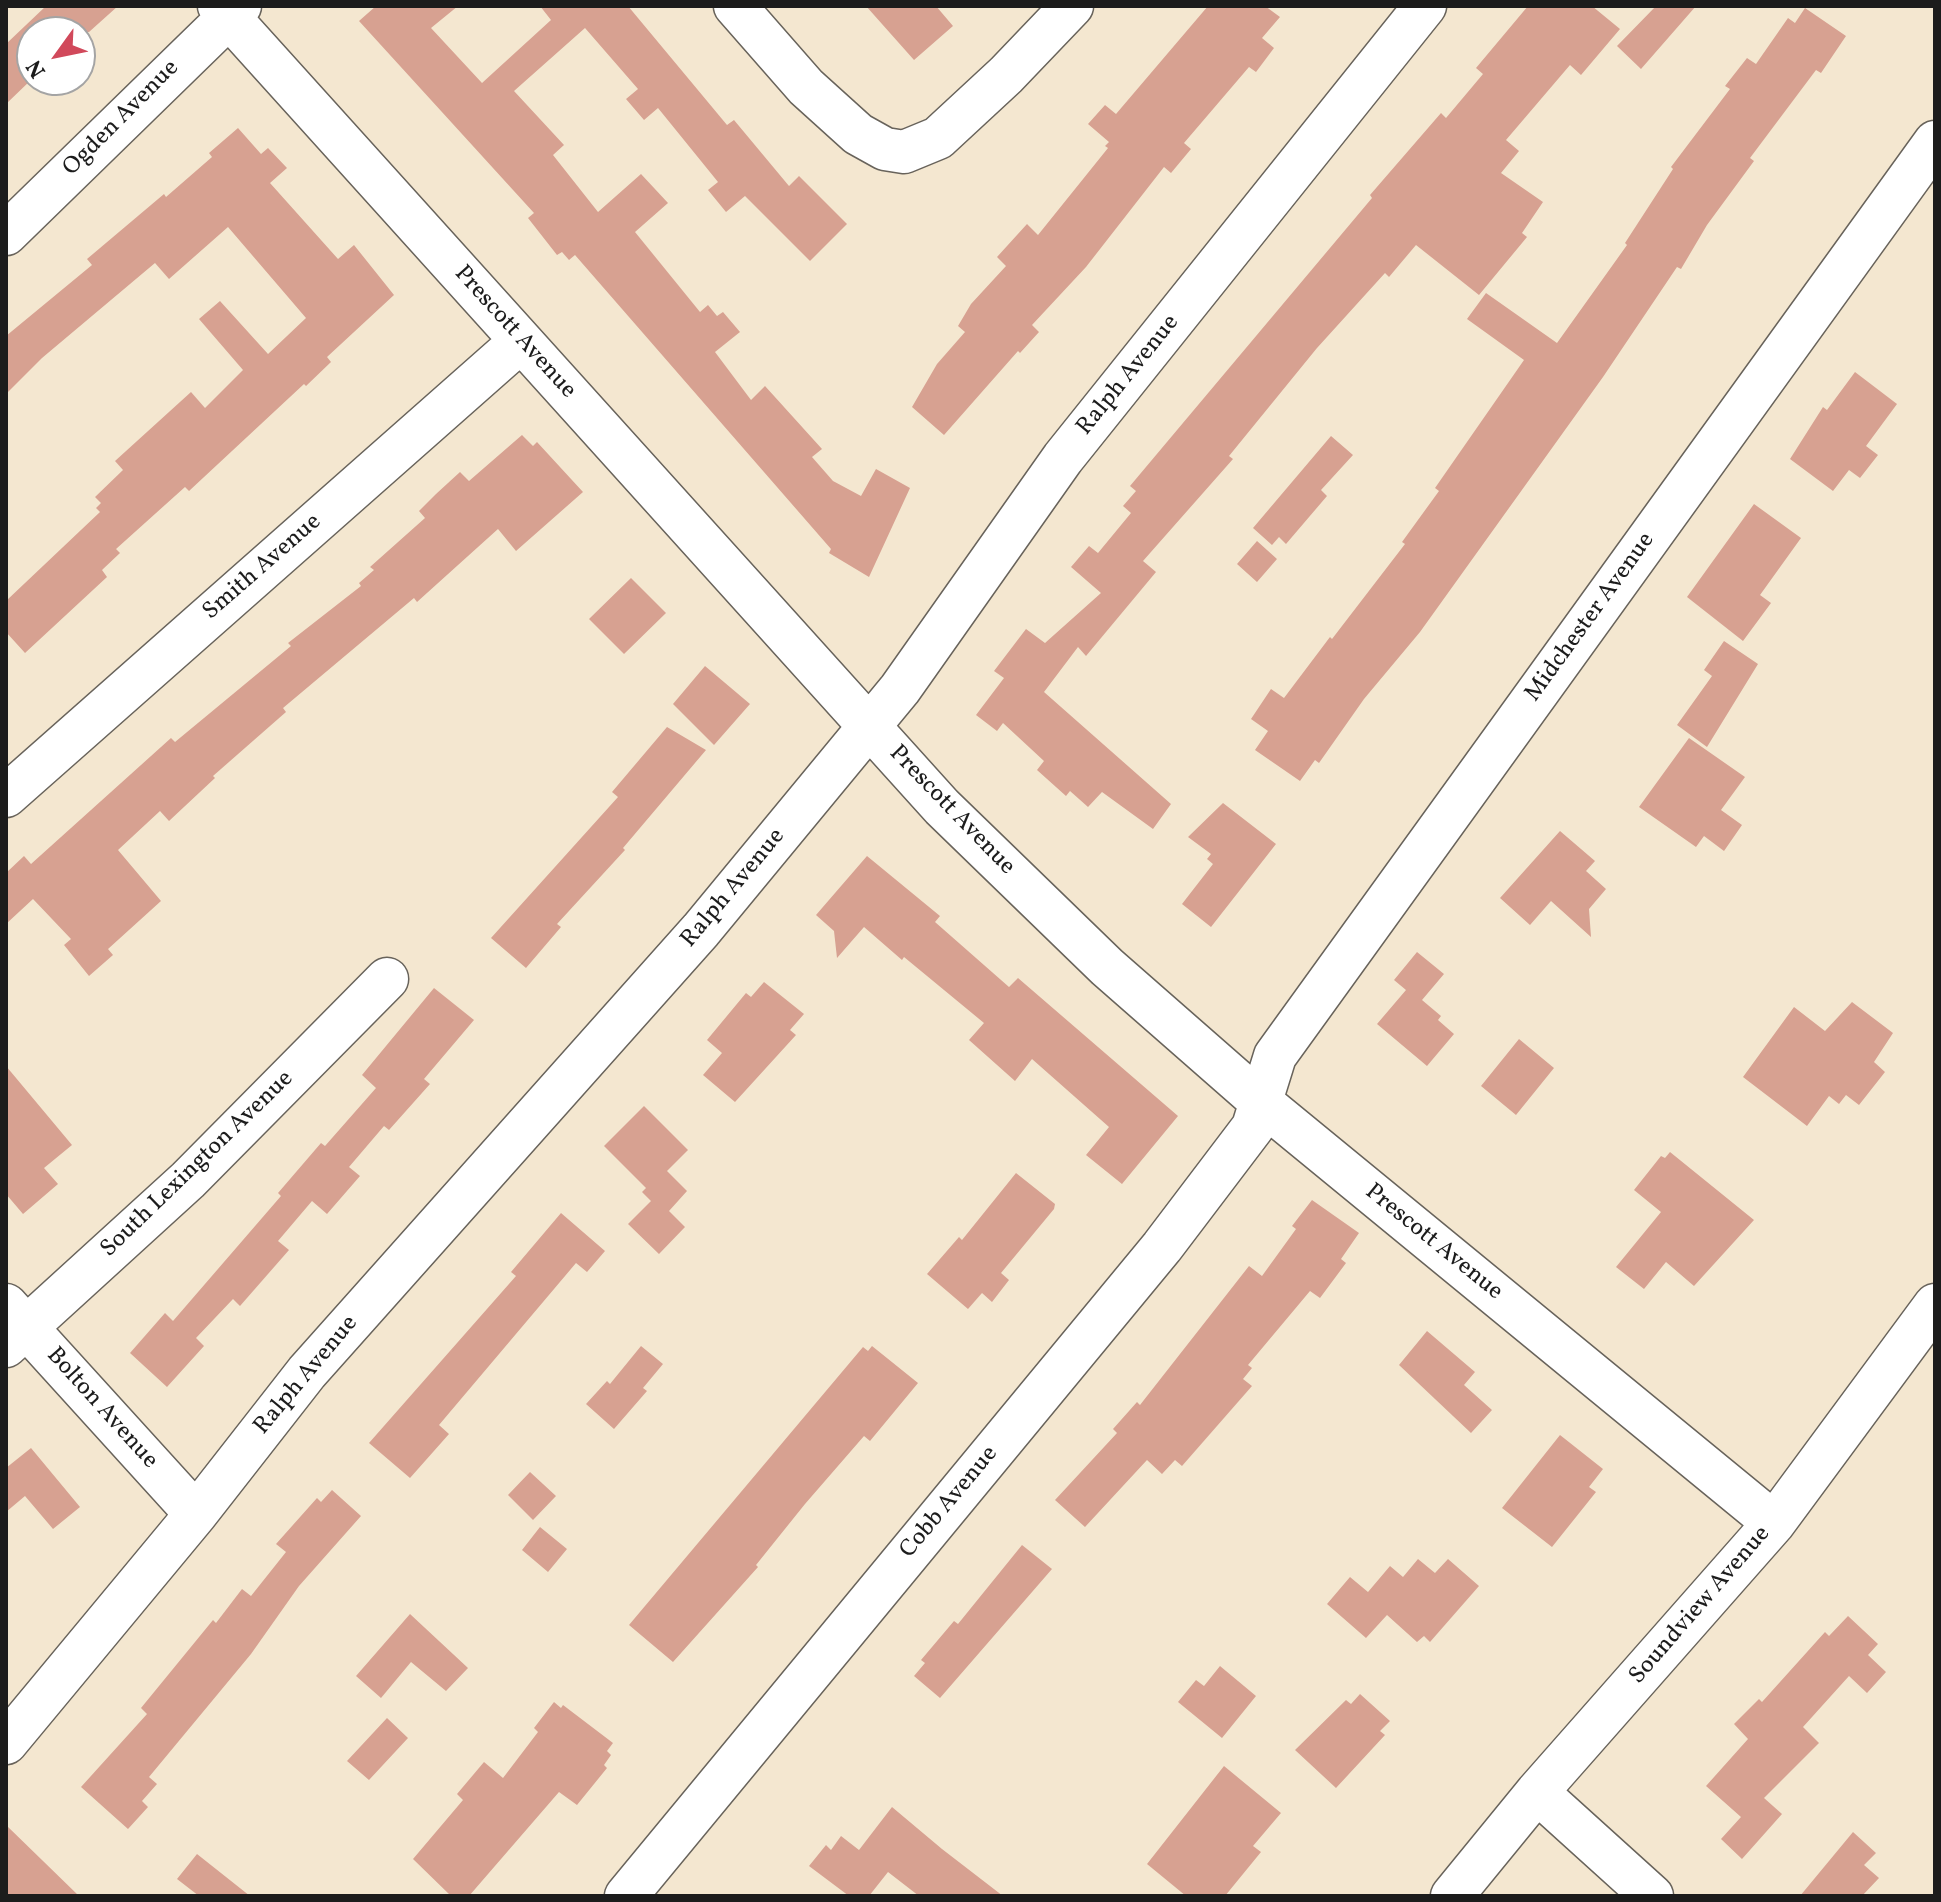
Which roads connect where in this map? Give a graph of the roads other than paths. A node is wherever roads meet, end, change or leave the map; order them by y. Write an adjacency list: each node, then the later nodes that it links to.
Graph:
1 (735, 6): 2 (street)
2 (1072, 6)
3 (1425, 6): 8 (street, Ralph Avenue)
4 (229, 9): 6 (street, Ogden Avenue); 7 (street, Prescott Avenue)
5 (1935, 142): 11 (street, Midchester Avenue)
6 (6, 234)
7 (521, 341): 8 (street, Prescott Avenue); 9 (street, Smith Avenue)
8 (870, 726): 11 (street, Prescott Avenue); 14 (street, Ralph Avenue)
9 (6, 796)
10 (387, 979): 13 (street, South Lexington Avenue)
11 (1261, 1102): 15 (street, Prescott Avenue); 18 (street, Cobb Avenue)
12 (1935, 1305): 15 (street, Soundview Avenue)
13 (13, 1326): 14 (street, Bolton Avenue)
14 (196, 1514): 16 (street, Ralph Avenue)
15 (1774, 1523): 17 (street, Soundview Avenue)
16 (6, 1743)
17 (1537, 1792): 19 (street, Soundview Avenue); 20 (street)
18 (626, 1896)
19 (1452, 1896)
20 (1652, 1896)

